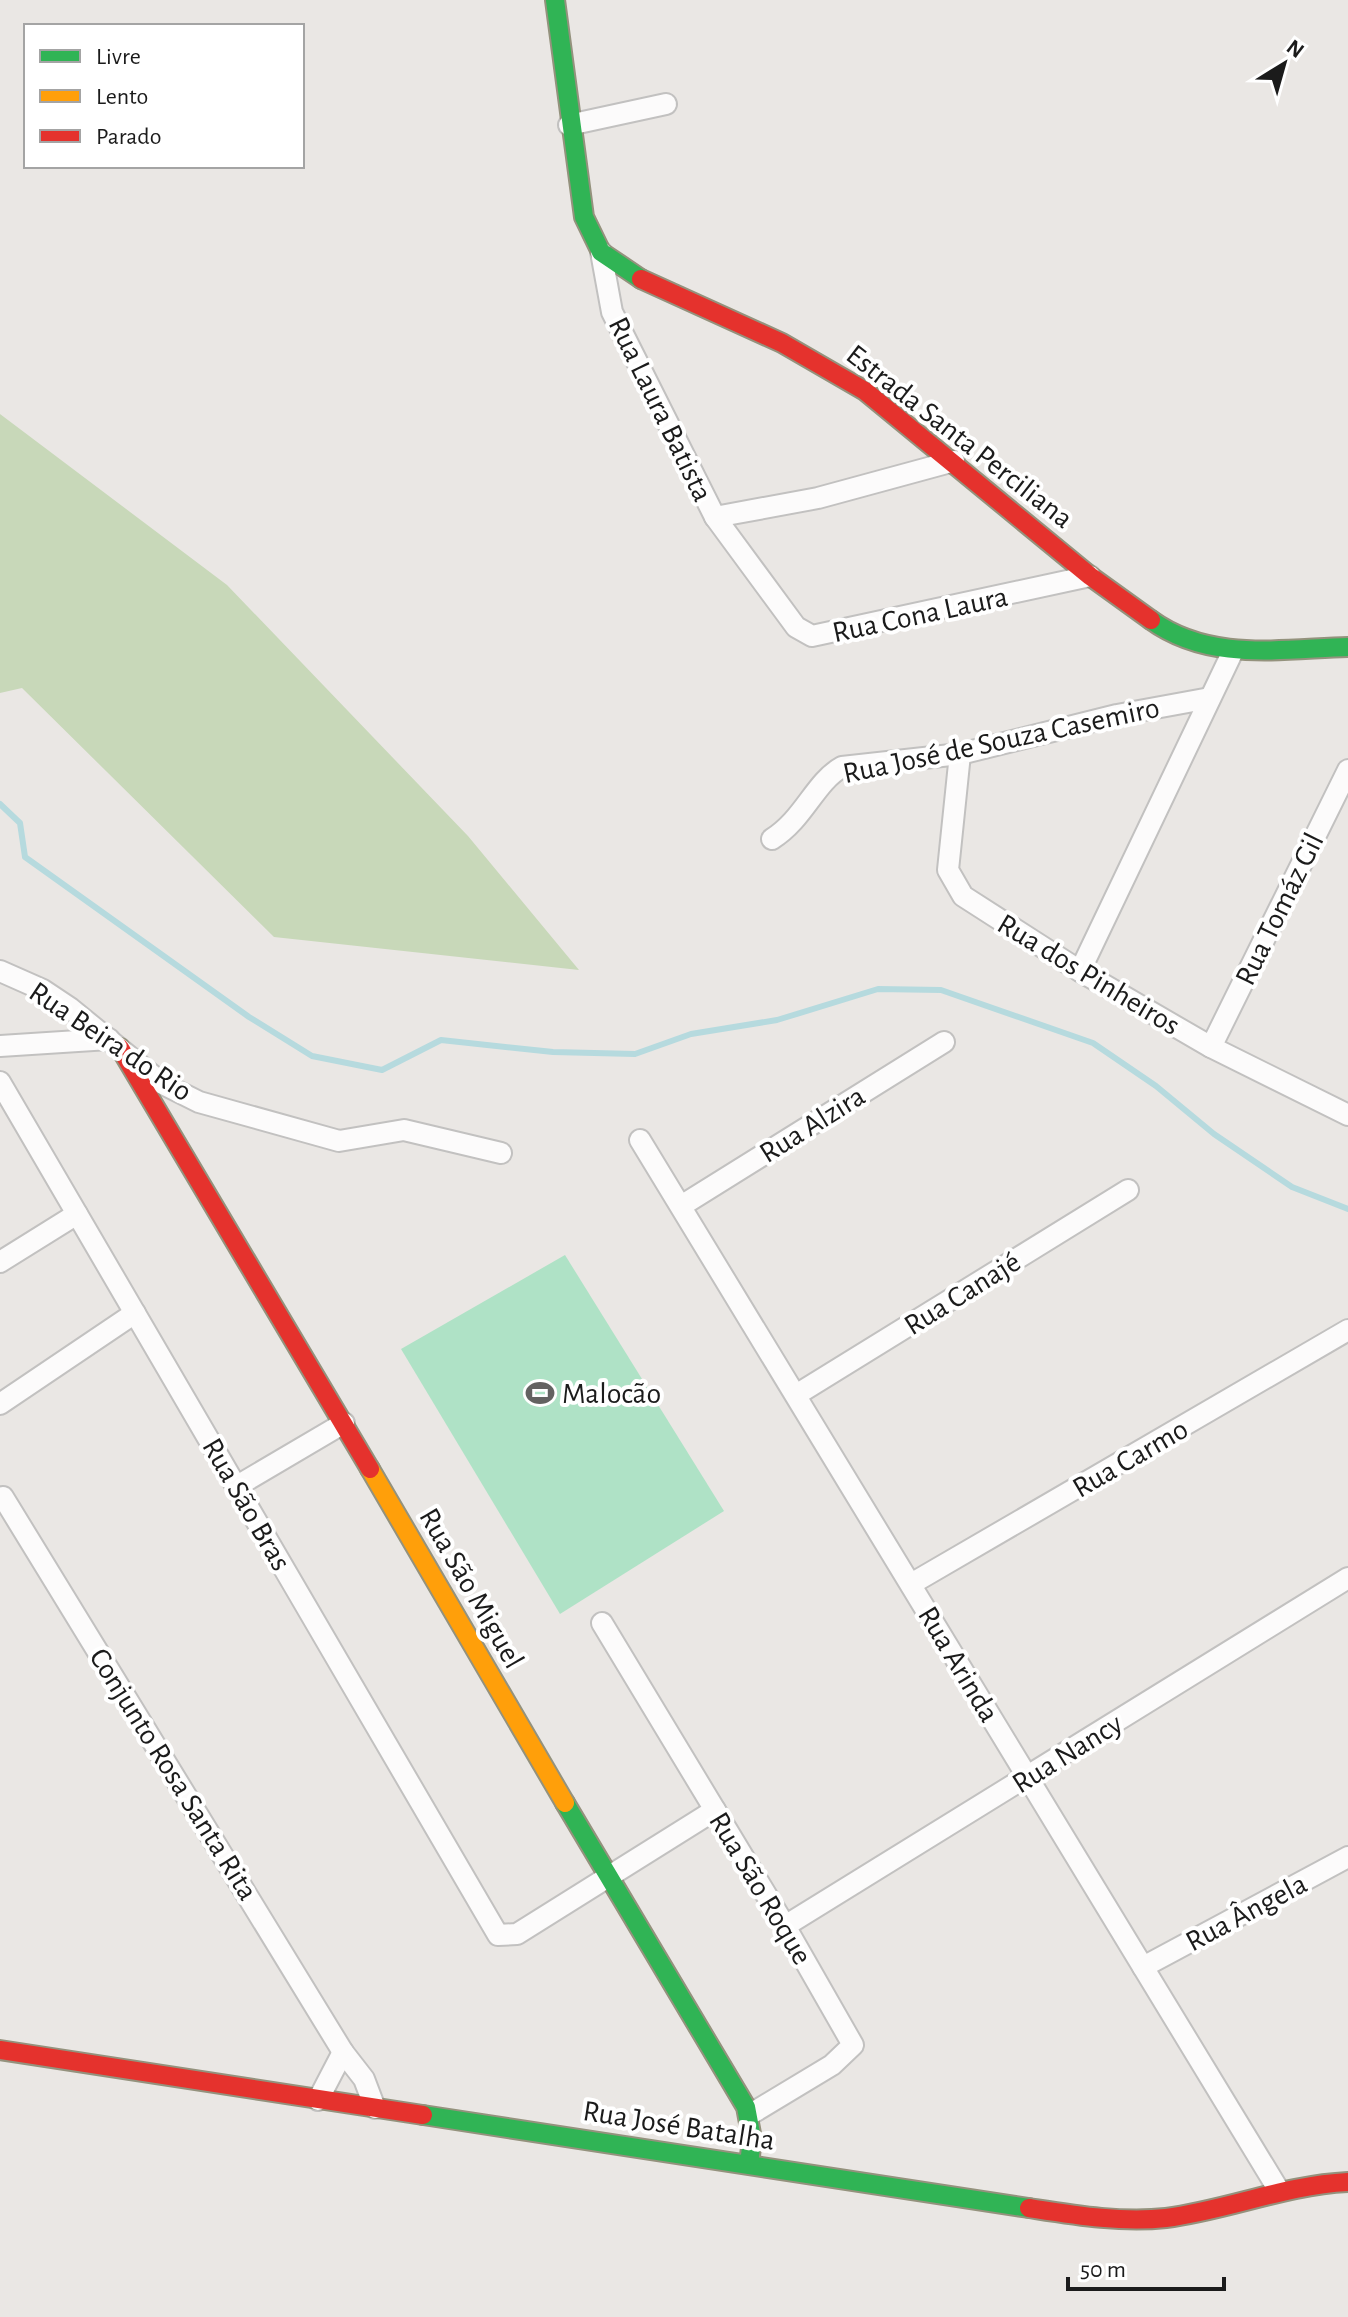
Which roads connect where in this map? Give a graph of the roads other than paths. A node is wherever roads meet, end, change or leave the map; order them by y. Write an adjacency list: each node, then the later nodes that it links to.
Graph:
1 (555, 0): 3 (street)
2 (666, 104): 3 (street)
3 (569, 125): 4 (street)
4 (601, 252): 5 (street, Estrada Santa Perciliana); 6 (street, Rua Laura Batista)
5 (954, 461): 6 (street); 7 (street, Estrada Santa Perciliana)
6 (715, 517): 7 (street, Rua Cona Laura)
7 (1090, 576): 9 (street, Estrada Santa Perciliana)
8 (1348, 647): 9 (street, Estrada Santa Perciliana)
9 (1233, 651): 10 (street)
10 (1210, 698): 11 (street, Rua José de Souza Casemiro); 15 (street)
11 (960, 754): 13 (street, Rua José de Souza Casemiro); 15 (street, Rua dos Pinheiros)
12 (1348, 770): 19 (street, Rua Tomáz Gil)
13 (772, 839)
14 (0, 971): 17 (street, Rua Beira do Rio)
15 (1080, 971): 19 (street, Rua dos Pinheiros)
16 (944, 1042): 26 (street, Rua Alzira)
17 (114, 1044): 18 (street); 24 (street, Rua Beira do Rio); 33 (street, Rua São Miguel)
18 (0, 1046)
19 (1211, 1047): 22 (street, Rua dos Pinheiros)
20 (0, 1082): 21 (street, Rua São Bras)
21 (6, 1109): 27 (street, Rua São Bras)
22 (1348, 1115)
23 (640, 1140): 26 (street, Rua Arinda)
24 (501, 1153)
25 (1128, 1190): 31 (street, Rua Canajé)
26 (681, 1206): 31 (street, Rua Arinda)
27 (77, 1214): 28 (street); 29 (street, Rua São Bras)
28 (0, 1262)
29 (135, 1313): 32 (street); 34 (street, Rua São Bras)
30 (1348, 1330): 37 (street, Rua Carmo)
31 (796, 1395): 37 (street, Rua Arinda)
32 (0, 1404)
33 (344, 1423): 34 (street); 42 (street, Rua São Miguel)
34 (237, 1486): 42 (street, Rua São Bras)
35 (3, 1497): 46 (street, Conjunto Rosa Santa Rita)
36 (1348, 1578): 39 (street, Rua Nancy)
37 (911, 1584): 39 (street, Rua Arinda)
38 (602, 1623): 40 (street, Rua São Roque)
39 (1028, 1778): 43 (street, Rua Nancy); 44 (street, Rua Arinda)
40 (715, 1810): 42 (street); 43 (street, Rua São Roque)
41 (1348, 1857): 44 (street, Rua Ângela)
42 (608, 1877): 49 (street, Rua São Miguel)
43 (785, 1926): 49 (street, Rua São Roque)
44 (1143, 1967): 52 (street, Rua Arinda)
45 (0, 2050): 47 (street, Rua José Batalha)
46 (343, 2052): 47 (street); 48 (street, Conjunto Rosa Santa Rita)
47 (318, 2100): 48 (street, Rua José Batalha)
48 (375, 2108): 50 (street, Rua José Batalha)
49 (749, 2115): 50 (street, Rua São Miguel)
50 (749, 2164): 52 (street, Rua José Batalha)
51 (1348, 2182): 52 (street, Rua José Batalha)
52 (1278, 2189)

